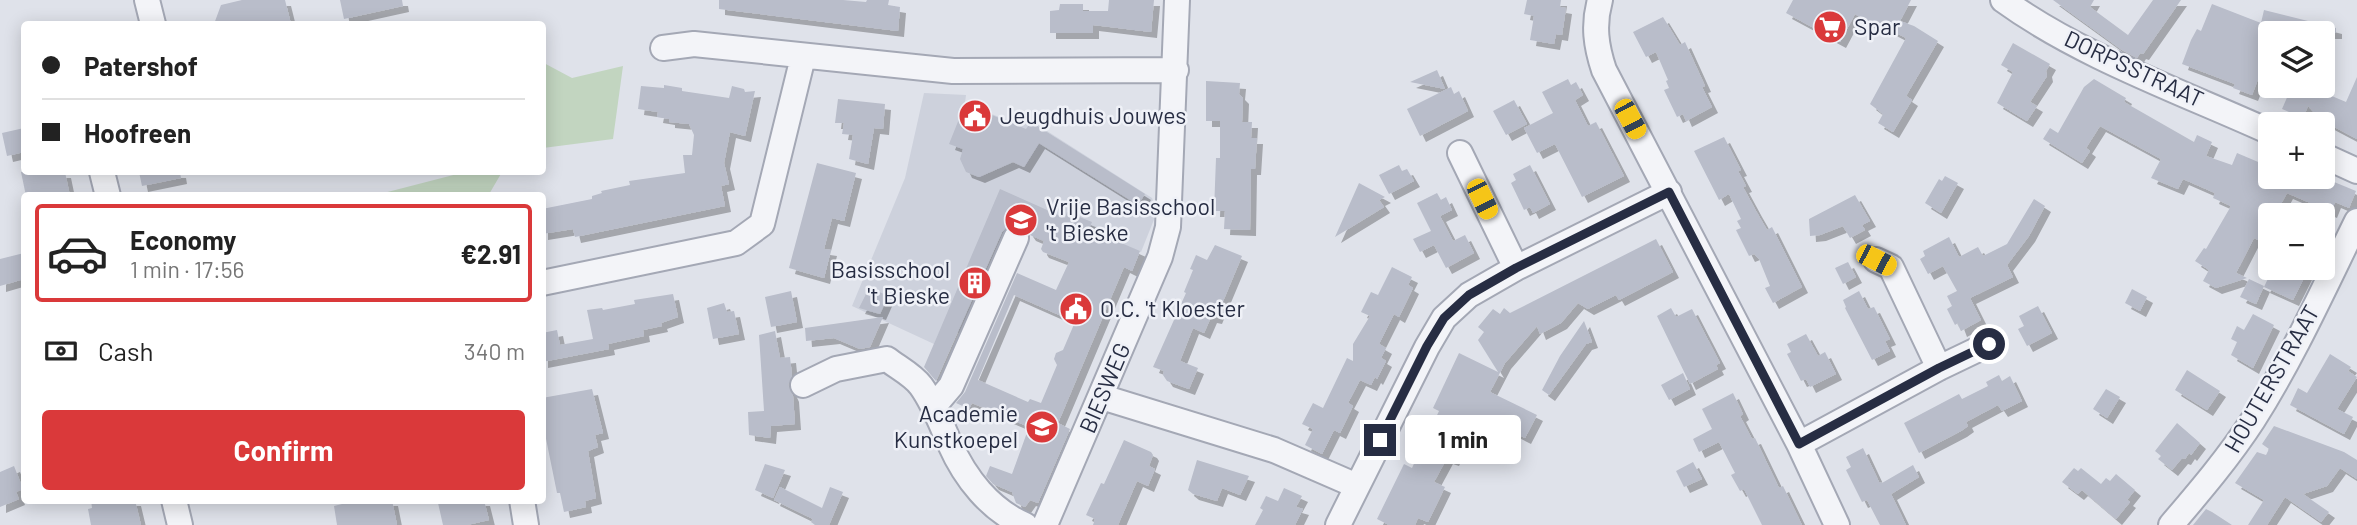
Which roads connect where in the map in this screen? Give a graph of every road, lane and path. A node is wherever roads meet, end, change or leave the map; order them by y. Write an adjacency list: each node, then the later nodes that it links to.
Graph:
1 (147, 0): 5 (street)
2 (1177, 0): 8 (street, BIESWEG)
3 (1600, 0): 15 (street)
4 (2003, 0): 9 (street, DORPSSTRAAT)
5 (152, 21)
6 (663, 48): 7 (street)
7 (803, 57): 8 (street); 20 (street)
8 (1176, 70): 24 (street, BIESWEG)
9 (2258, 127)
10 (1460, 153): 19 (street)
11 (2335, 161): 12 (street)
12 (2357, 171)
13 (103, 175): 14 (street)
14 (107, 192)
15 (1669, 192): 19 (street); 26 (street)
16 (2357, 221): 36 (street, HOUTERSTRAAT)
17 (1016, 238): 25 (street)
18 (1876, 260): 22 (street)
19 (1516, 268): 27 (street)
20 (546, 282)
21 (1989, 344): 22 (street)
22 (1939, 368): 26 (street)
23 (803, 385): 25 (street)
24 (1102, 397): 27 (street); 33 (street, BIESWEG)
25 (933, 407): 32 (street)
26 (1799, 444): 35 (street)
27 (1357, 486): 34 (street)
28 (175, 504): 30 (street)
29 (523, 504): 31 (street)
30 (180, 525)
31 (526, 525)
32 (1025, 525)
33 (1045, 525)
34 (1338, 525)
35 (1837, 525)
36 (2171, 525)

